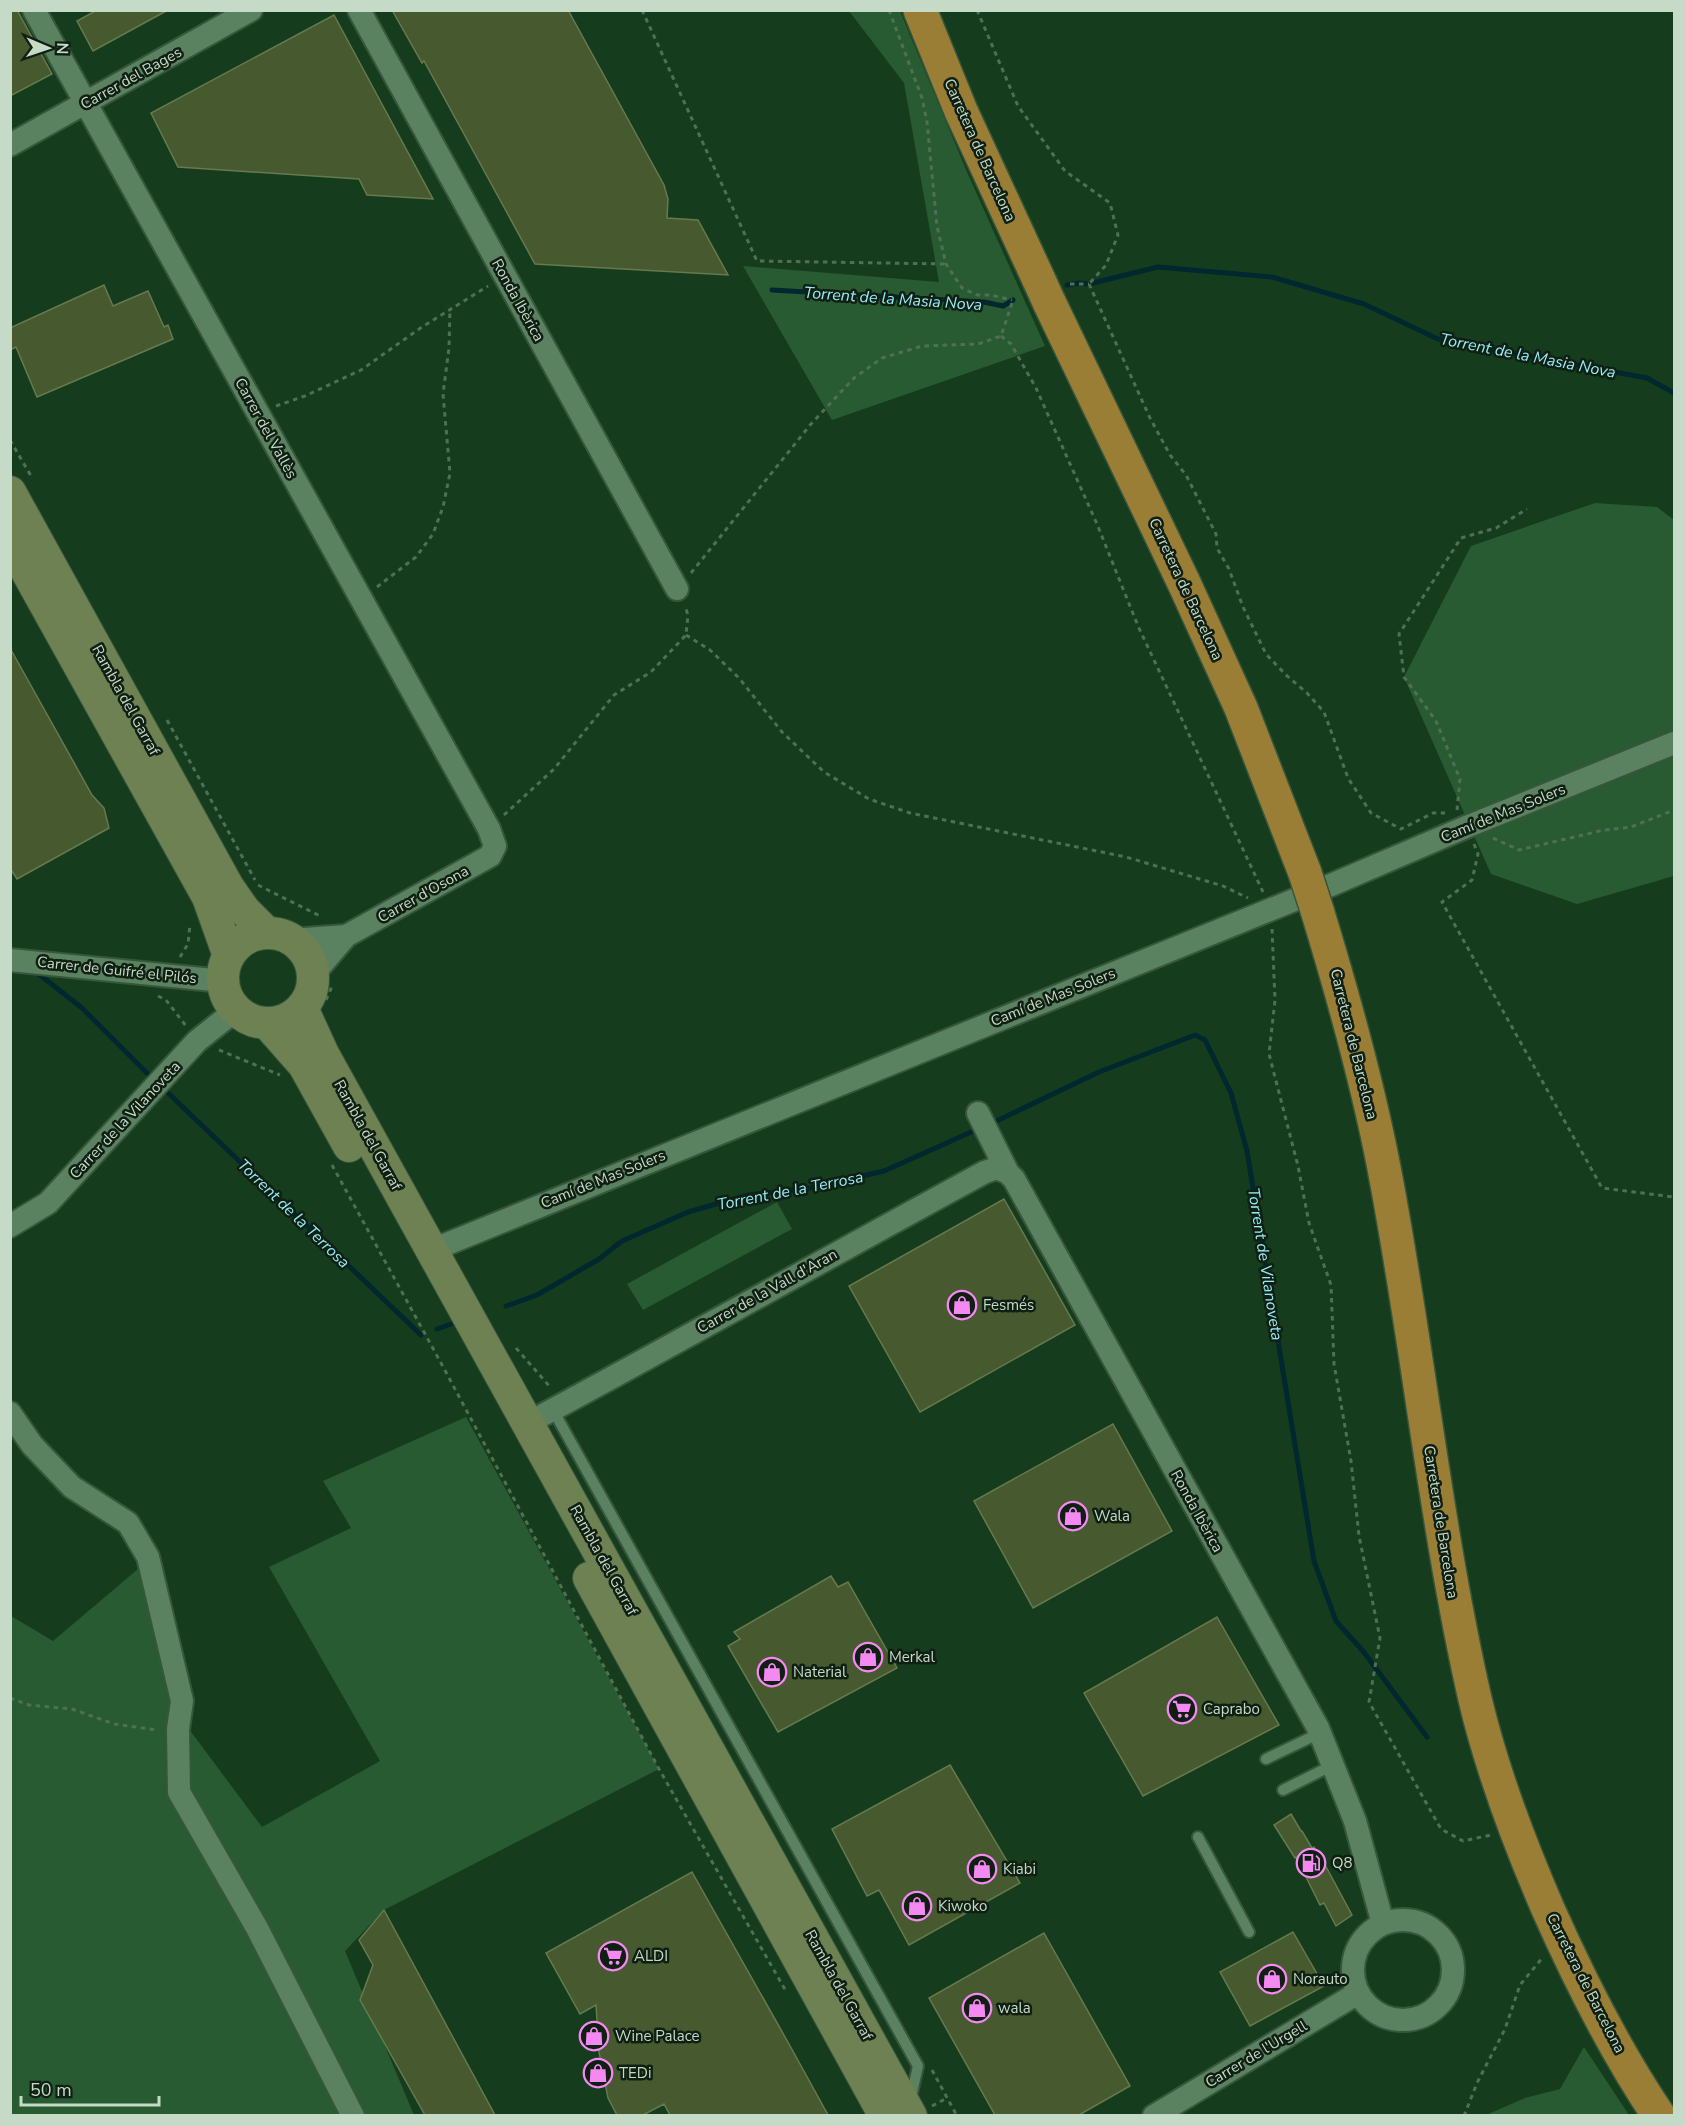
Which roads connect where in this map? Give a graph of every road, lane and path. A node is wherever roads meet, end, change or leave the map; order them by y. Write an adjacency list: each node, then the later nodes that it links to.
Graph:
1 (34, 10): 8 (street, Carrer del Vallès)
2 (251, 10): 8 (street, Carrer del Bages)
3 (359, 10): 11 (street, Ronda Ibèrica)
4 (642, 10): 10 (path)
5 (889, 10): 10 (path)
6 (920, 10): 13 (highway, Carretera de Barcelona)
7 (977, 10): 12 (path)
8 (85, 104): 9 (street, Carrer del Bages); 16 (street, Carrer del Vallès)
9 (10, 145)
10 (946, 264): 15 (path)
11 (505, 276): 14 (path); 21 (street, Ronda Ibèrica)
12 (1089, 284): 13 (path); 19 (path)
13 (1052, 289): 72 (highway, Carretera de Barcelona, bridge)
14 (450, 309): 16 (path); 22 (path)
15 (1001, 336): 21 (path); 29 (path)
16 (257, 412): 22 (street, Carrer del Vallès)
17 (10, 440): 18 (path)
18 (22, 486): 32 (street, Rambla del Garraf)
19 (1527, 509)
20 (11, 544): 34 (street, Rambla del Garraf)
21 (677, 589): 23 (path)
22 (361, 598): 28 (street, Carrer del Vallès)
23 (686, 635): 28 (path); 29 (path)
24 (165, 717): 31 (path)
25 (1674, 743): 27 (street, Camí de Mas Solers)
26 (1674, 810): 27 (path)
27 (1466, 827): 29 (street, Camí de Mas Solers); 46 (path)
28 (492, 838): 31 (street, Carrer d'Osona)
29 (1271, 909): 48 (street, Camí de Mas Solers); 59 (path)
30 (189, 918): 35 (path)
31 (346, 936): 32 (street, Carrer d'Osona); 36 (street, Carrer d'Osona)
32 (279, 937): 34 (street); 36 (street, Rambla del Garraf)
33 (10, 960): 35 (street, Carrer de Guifré el Pilós)
34 (226, 968): 35 (street, Carrer de Guifré el Pilós); 39 (street, Rambla del Garraf)
35 (169, 975): 38 (path)
36 (319, 991): 40 (street); 48 (street, Rambla del Garraf)
37 (157, 994): 38 (path)
38 (166, 1000): 41 (path)
39 (236, 1010): 40 (street, Rambla del Garraf); 41 (street, Carrer de la Vilanoveta)
40 (267, 1023): 49 (street, Rambla del Garraf)
41 (198, 1041): 42 (path); 47 (street, Carrer de la Vilanoveta)
42 (278, 1068)
43 (978, 1113): 45 (street, Ronda Ibèrica)
44 (328, 1158): 64 (path)
45 (1008, 1173): 52 (street, Carrer de la Vall d'Aran); 55 (street, Ronda Ibèrica)
46 (1674, 1197)
47 (10, 1226)
48 (432, 1250): 49 (street, Rambla del Garraf)
49 (459, 1322): 52 (street, Rambla del Garraf); 67 (street, Rambla del Garraf)
50 (514, 1346): 52 (path)
51 (10, 1413): 54 (street)
52 (548, 1413): 67 (street, Rambla del Garraf)
53 (10, 1698): 54 (path)
54 (178, 1729): 68 (street)
55 (1320, 1733): 56 (lane); 57 (street, Ronda Ibèrica)
56 (1266, 1760)
57 (1333, 1765): 58 (lane); 61 (street, Ronda Ibèrica)
58 (1283, 1790)
59 (1498, 1833)
60 (1198, 1837): 62 (lane)
61 (1383, 1924): 65 (street); 65 (street)
62 (1250, 1932)
63 (1549, 1950): 71 (path)
64 (787, 1993)
65 (1358, 1994): 70 (street, Carrer de l'Urgell)
66 (930, 2067): 69 (path)
67 (901, 2114)
68 (353, 2115)
69 (957, 2115)
70 (1154, 2115)
71 (1464, 2115)
72 (1659, 2115)

